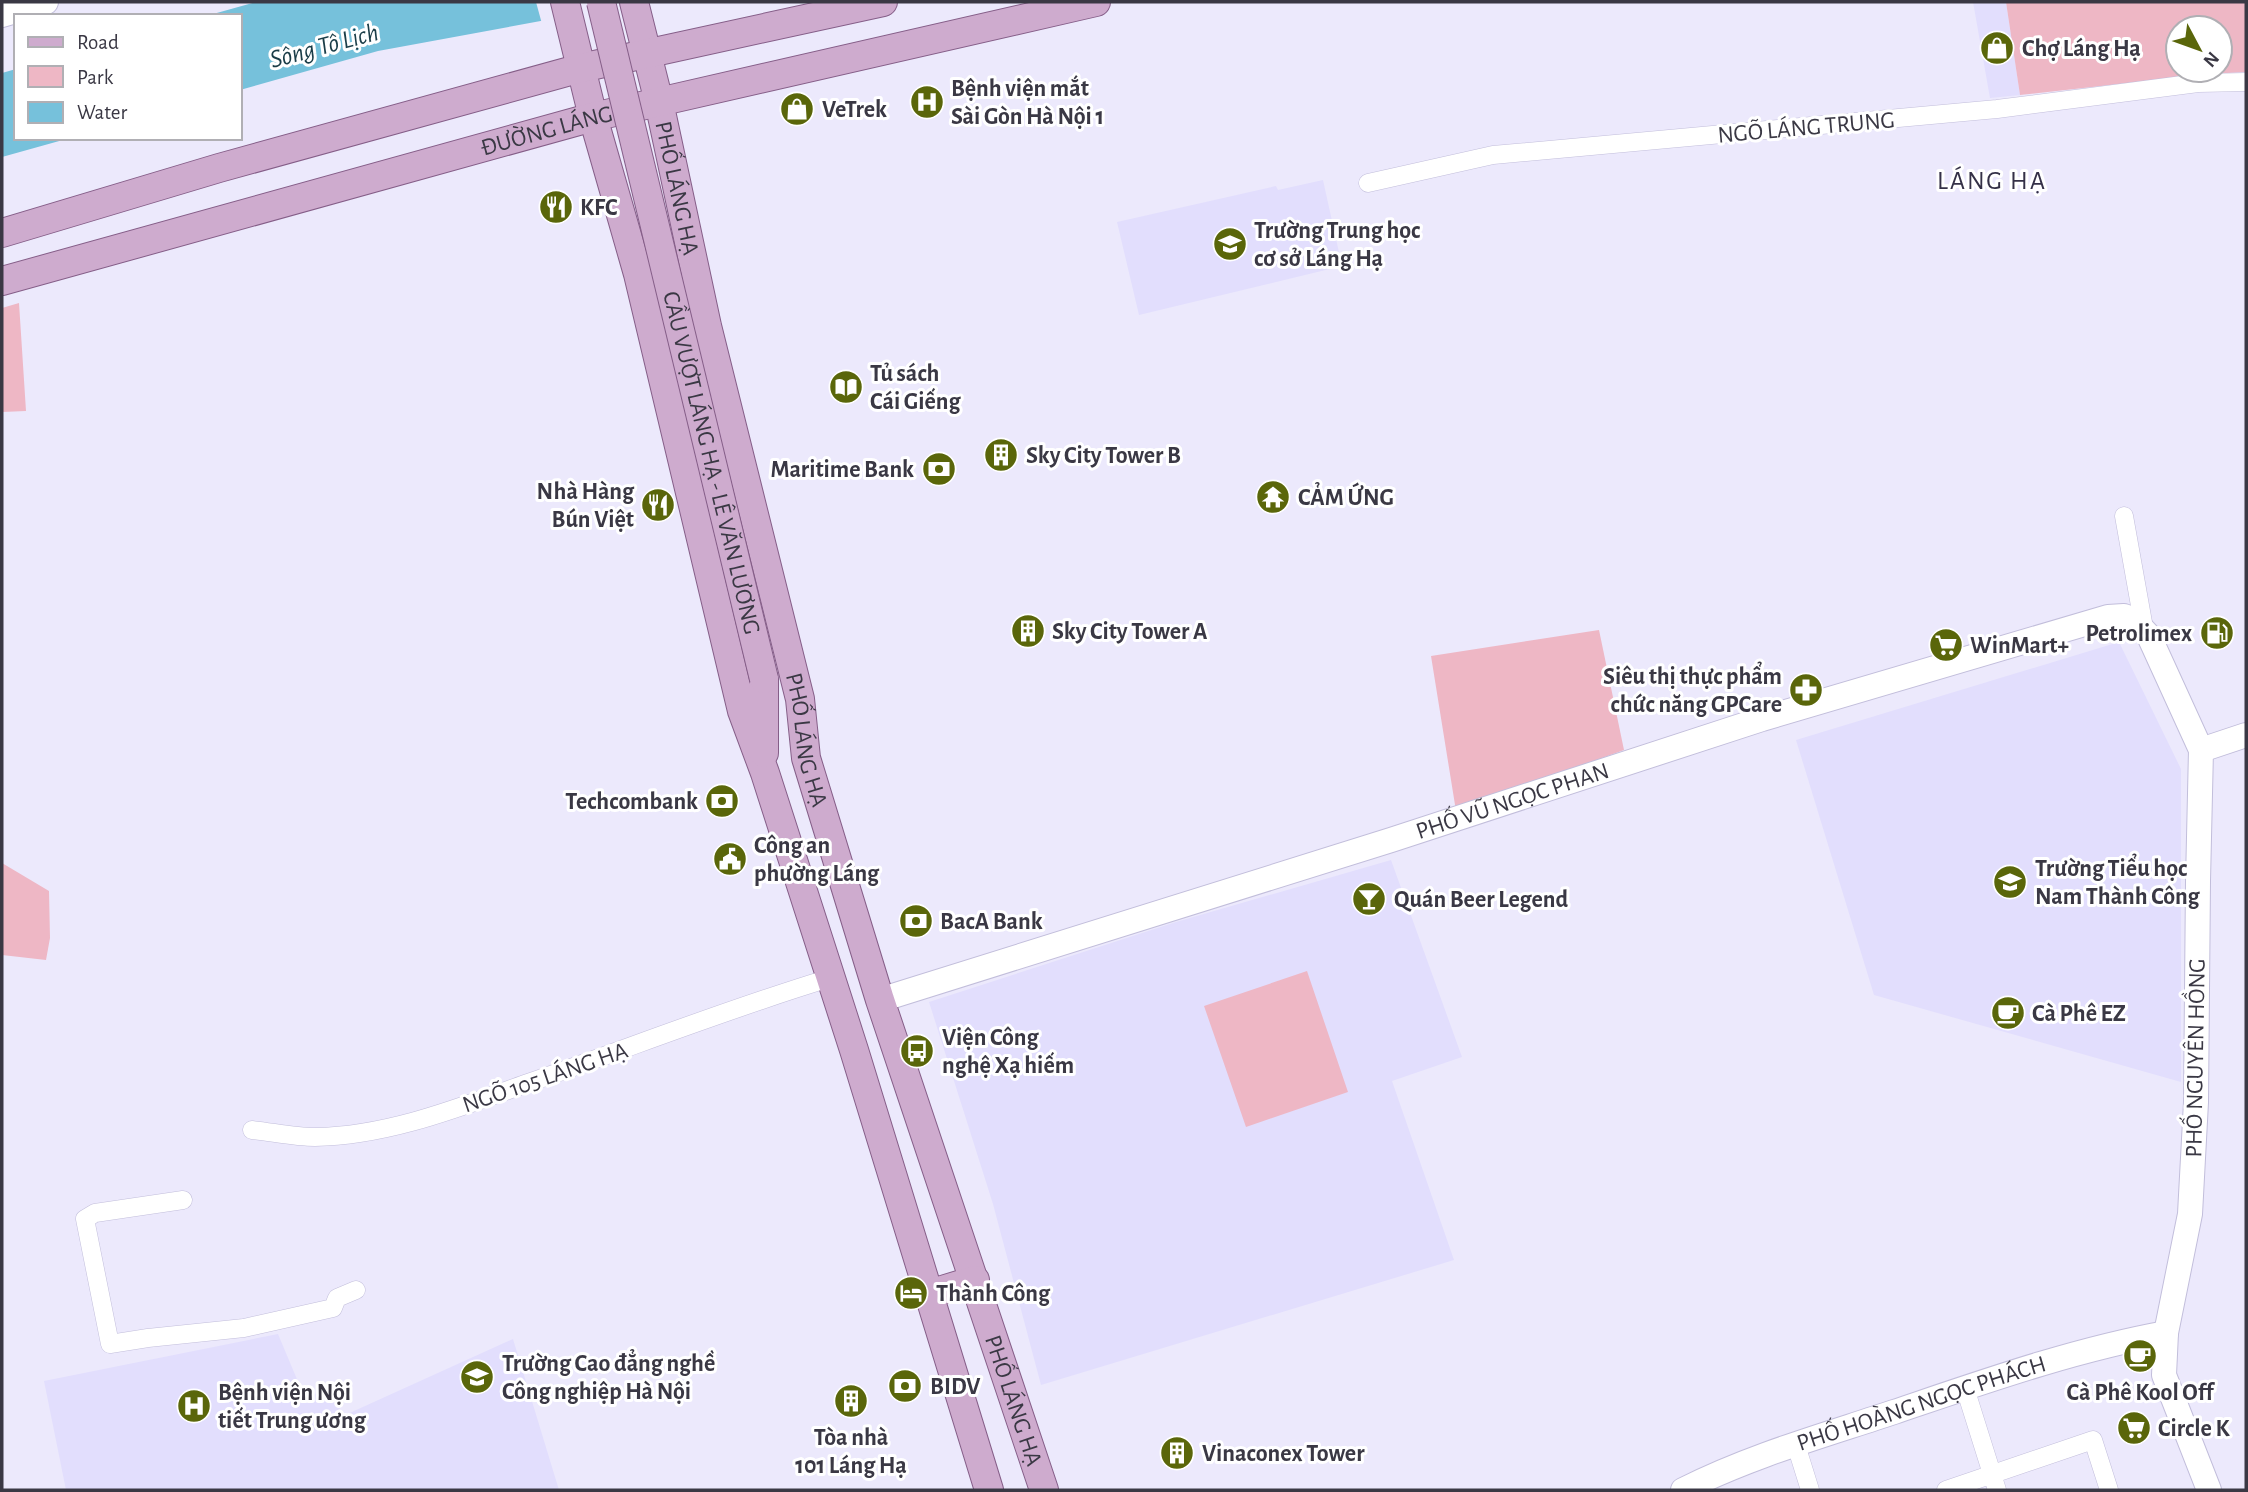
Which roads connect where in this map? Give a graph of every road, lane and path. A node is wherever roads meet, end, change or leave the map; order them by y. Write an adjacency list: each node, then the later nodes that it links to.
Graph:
1 (46, 2): 7 (street)
2 (601, 2): 20 (main road, CẦU VƯỢT LÁNG HẠ - LÊ VĂN LƯƠNG, bridge)
3 (883, 2): 8 (main road, ĐƯỜNG LÁNG)
4 (1096, 2): 11 (main road, ĐƯỜNG LÁNG)
5 (635, 5): 8 (main road, PHỐ LÁNG HẠ)
6 (568, 13): 9 (main road, PHỐ LÁNG HẠ)
7 (2, 15)
8 (646, 54): 9 (main road, ĐƯỜNG LÁNG); 11 (main road, PHỐ LÁNG HẠ)
9 (581, 68): 12 (main road, PHỐ LÁNG HẠ); 14 (main road, ĐƯỜNG LÁNG)
10 (2246, 82): 13 (street, NGÕ LÁNG TRUNG)
11 (659, 102): 12 (main road, ĐƯỜNG LÁNG); 15 (main road, PHỐ LÁNG HẠ)
12 (593, 117): 16 (main road, PHỐ LÁNG HẠ); 17 (main road, ĐƯỜNG LÁNG)
13 (1368, 183)
14 (2, 233)
15 (693, 263): 16 (main road); 23 (main road, PHỐ LÁNG HẠ)
16 (638, 274): 24 (main road, PHỐ LÁNG HẠ)
17 (2, 281)
18 (2124, 516): 19 (street)
19 (2144, 628): 22 (street, PHỐ NGUYÊN HỒNG); 26 (street, PHỐ VŨ NGỌC PHAN)
20 (764, 679): 23 (main road, CẦU VƯỢT LÁNG HẠ - LÊ VĂN LƯƠNG); 24 (main road, CẦU VƯỢT LÁNG HẠ - LÊ VĂN LƯƠNG)
21 (2246, 735): 22 (street)
22 (2202, 750): 32 (street, PHỐ NGUYÊN HỒNG)
23 (806, 758): 26 (main road, PHỐ LÁNG HẠ)
24 (765, 774): 25 (main road, PHỐ LÁNG HẠ)
25 (830, 978): 27 (street, NGÕ 105 LÁNG HẠ); 31 (main road, PHỐ LÁNG HẠ)
26 (880, 999): 29 (main road, PHỐ LÁNG HẠ)
27 (251, 1130)
28 (183, 1200): 30 (street)
29 (975, 1280): 31 (main road); 37 (main road, PHỐ LÁNG HẠ)
30 (356, 1290)
31 (929, 1294): 36 (main road, PHỐ LÁNG HẠ)
32 (2166, 1333): 33 (street, PHỐ HOÀNG NGỌC PHÁCH); 42 (street, PHỐ NGUYÊN HỒNG)
33 (1965, 1388): 34 (street, PHỐ HOÀNG NGỌC PHÁCH); 35 (street)
34 (1796, 1445): 38 (street, PHỐ HOÀNG NGỌC PHÁCH); 39 (street)
35 (1994, 1483): 40 (street); 41 (street)
36 (989, 1490)
37 (1044, 1490)
38 (1683, 1490)
39 (1810, 1490)
40 (1946, 1490)
41 (2109, 1490)
42 (2209, 1490)

